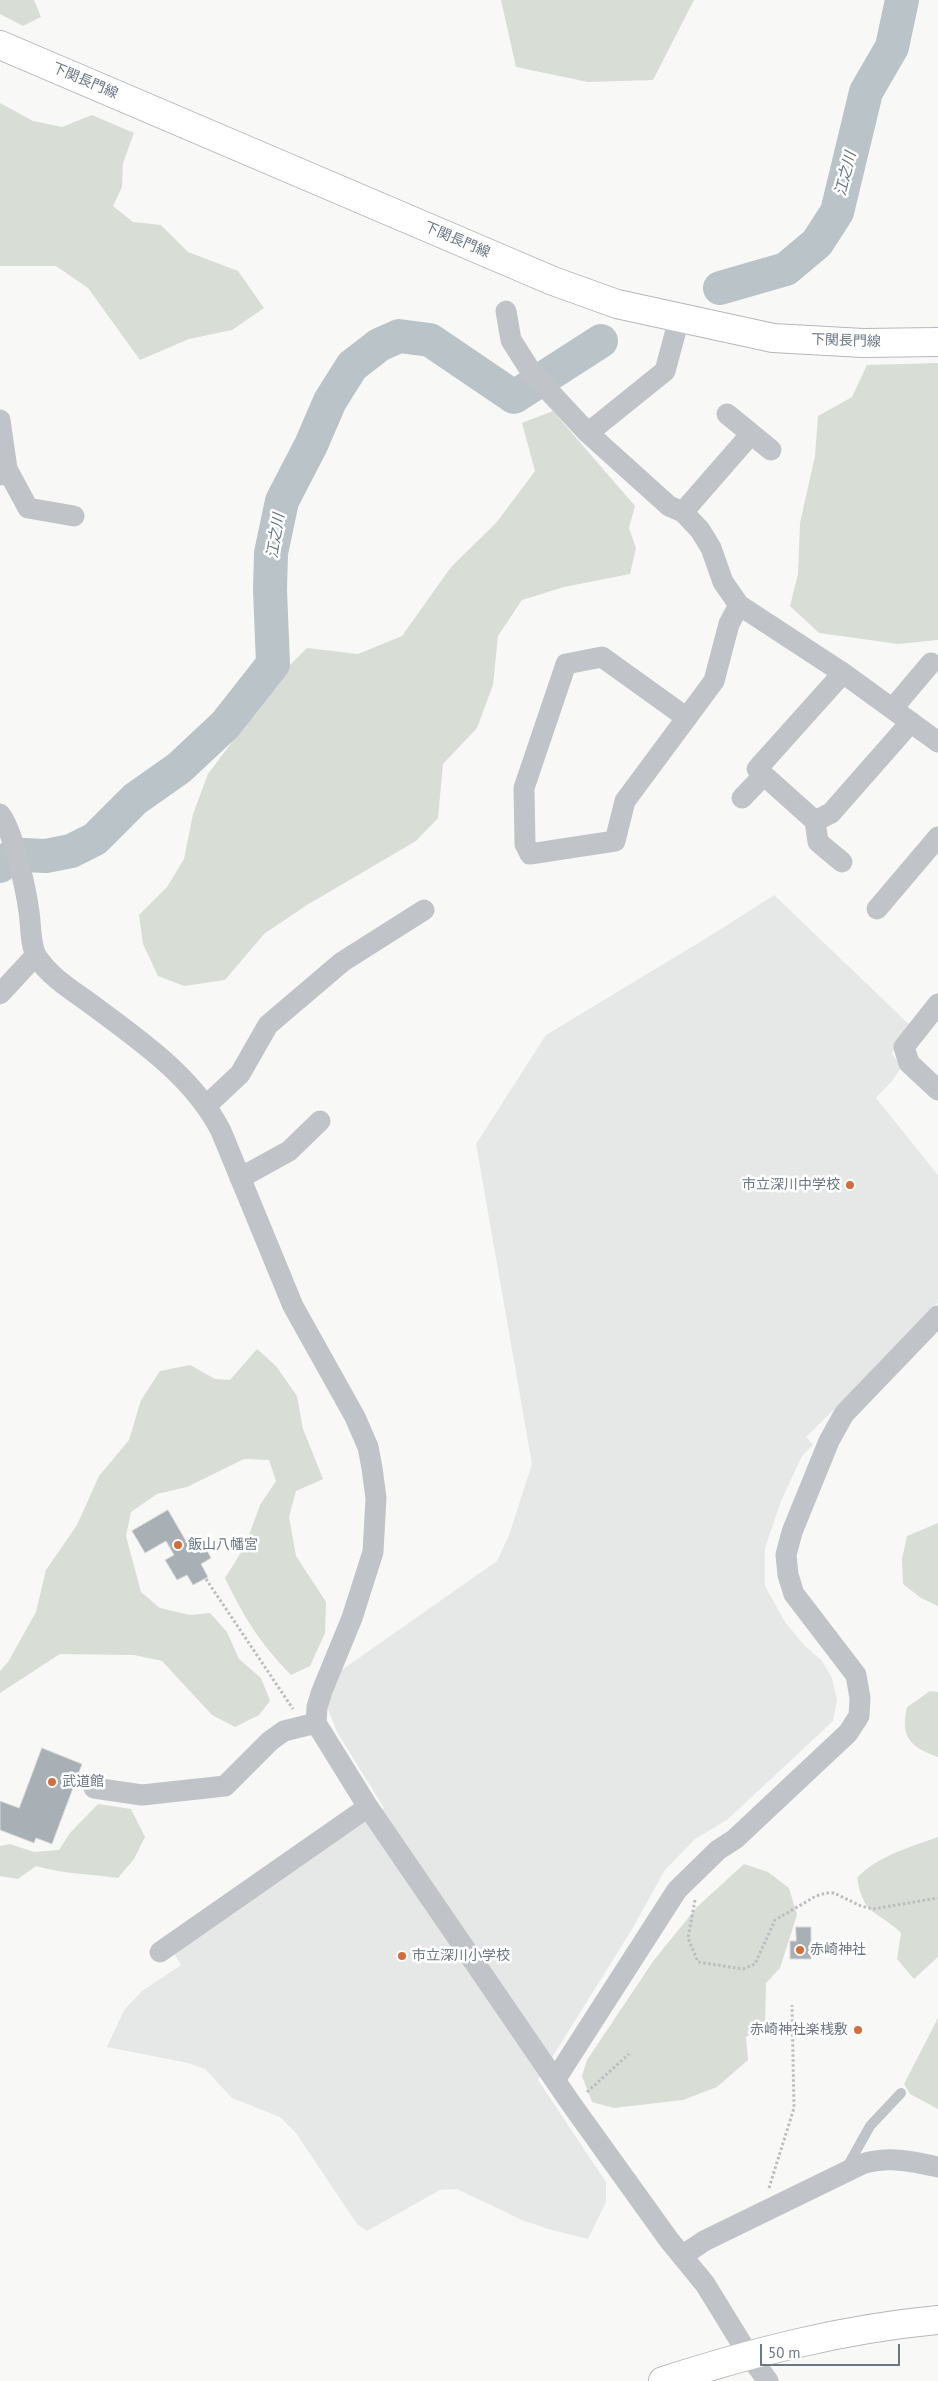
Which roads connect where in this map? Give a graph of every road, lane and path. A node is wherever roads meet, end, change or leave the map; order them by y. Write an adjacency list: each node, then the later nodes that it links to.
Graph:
1 (0, 44): 3 (main road, 下関長門線)
2 (506, 311): 7 (street)
3 (679, 319): 4 (main road, 下関長門線); 7 (street)
4 (938, 342)
5 (727, 414): 8 (street)
6 (0, 420): 10 (street)
7 (588, 433): 11 (street)
8 (751, 434): 9 (street); 11 (street)
9 (771, 450)
10 (3, 472): 12 (street)
11 (683, 512): 13 (street)
12 (74, 516)
13 (739, 605): 15 (street); 17 (street)
14 (932, 663): 16 (street)
15 (843, 673): 16 (street); 20 (street)
16 (893, 708): 18 (street)
17 (687, 718): 17 (street)
18 (911, 722): 19 (street); 23 (street)
19 (938, 742)
20 (764, 775): 21 (street); 23 (street)
21 (742, 798)
22 (0, 814): 28 (street)
23 (815, 821): 25 (street)
24 (938, 837): 26 (street)
25 (842, 862)
26 (877, 909)
27 (424, 910): 32 (street)
28 (36, 955): 29 (street); 32 (street)
29 (0, 994)
30 (938, 1004): 31 (street)
31 (938, 1090)
32 (207, 1105): 34 (street)
33 (320, 1121): 34 (street)
34 (240, 1178): 37 (street)
35 (938, 1316): 45 (street)
36 (206, 1579): 37 (path)
37 (310, 1725): 38 (street); 39 (street)
38 (94, 1788)
39 (368, 1807): 42 (street); 45 (street)
40 (696, 1896): 41 (path)
41 (938, 1898)
42 (160, 1952)
43 (792, 2005): 50 (path)
44 (629, 2054): 47 (path)
45 (555, 2080): 47 (street)
46 (900, 2093): 49 (lane)
47 (572, 2106): 51 (street)
48 (938, 2166): 49 (street)
49 (843, 2173): 51 (street)
50 (767, 2194)
51 (682, 2256): 53 (street)
52 (938, 2320): 53 (main road)
53 (748, 2354): 54 (main road); 55 (street)
54 (663, 2381)
55 (768, 2381)

